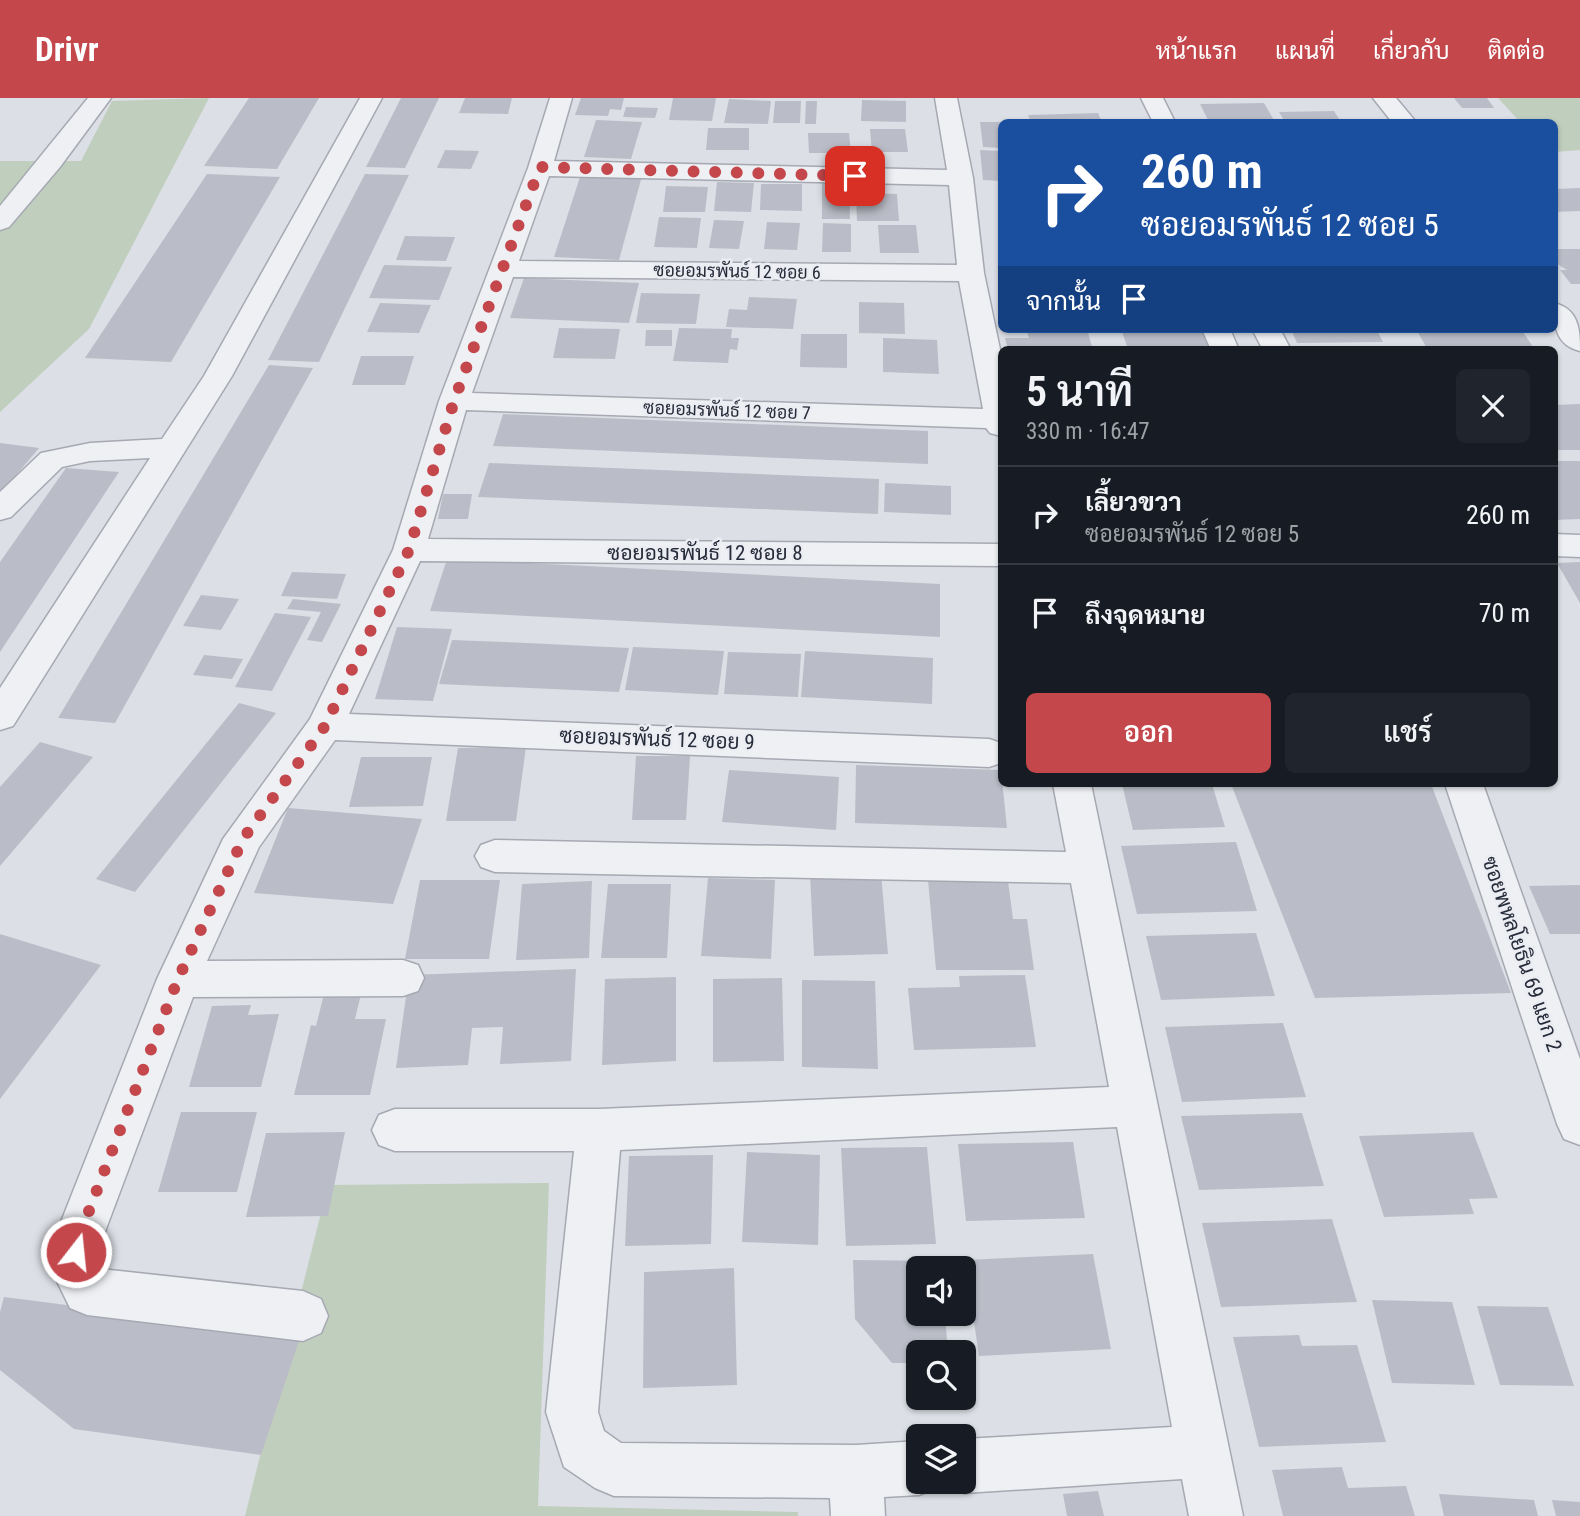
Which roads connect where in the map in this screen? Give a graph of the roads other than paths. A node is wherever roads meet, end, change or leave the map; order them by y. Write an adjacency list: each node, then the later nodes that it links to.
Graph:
1 (100, 98): 11 (street)
2 (371, 98): 19 (street)
3 (561, 98): 9 (street)
4 (946, 98): 10 (street)
5 (1152, 98): 7 (street)
6 (1384, 98): 8 (street)
7 (1162, 119)
8 (1402, 119)
9 (540, 167): 10 (street); 12 (street)
10 (961, 178): 13 (street)
11 (0, 222)
12 (502, 269): 13 (street, ซอยอมรพันธ์ 12 ซอย 6); 16 (street)
13 (971, 273): 17 (street)
14 (1558, 316): 15 (street)
15 (1580, 343)
16 (454, 401): 18 (street, ซอยอมรพันธ์ 12 ซอย 7); 23 (street)
17 (998, 413)
18 (998, 423)
19 (172, 448): 20 (street); 25 (street)
20 (0, 510)
21 (1558, 545): 22 (street)
22 (1580, 546)
23 (409, 550): 24 (street, ซอยอมรพันธ์ 12 ซอย 8); 26 (street)
24 (998, 555)
25 (0, 717)
26 (325, 726): 27 (street, ซอยอมรพันธ์ 12 ซอย 9); 33 (street)
27 (989, 753)
28 (1073, 787): 31 (street)
29 (1465, 787): 35 (street, ซอยพหลโยธิน 69 แยก 2)
30 (495, 856): 31 (street)
31 (1088, 868): 34 (street)
32 (403, 978): 33 (street)
33 (178, 979): 38 (street)
34 (1135, 1106): 37 (street); 39 (street)
35 (1580, 1124)
36 (395, 1130): 37 (street)
37 (599, 1130): 42 (street)
38 (303, 1316)
39 (1203, 1451): 40 (street); 43 (street)
40 (976, 1465)
41 (906, 1473): 42 (street)
42 (857, 1494)
43 (1216, 1516)

